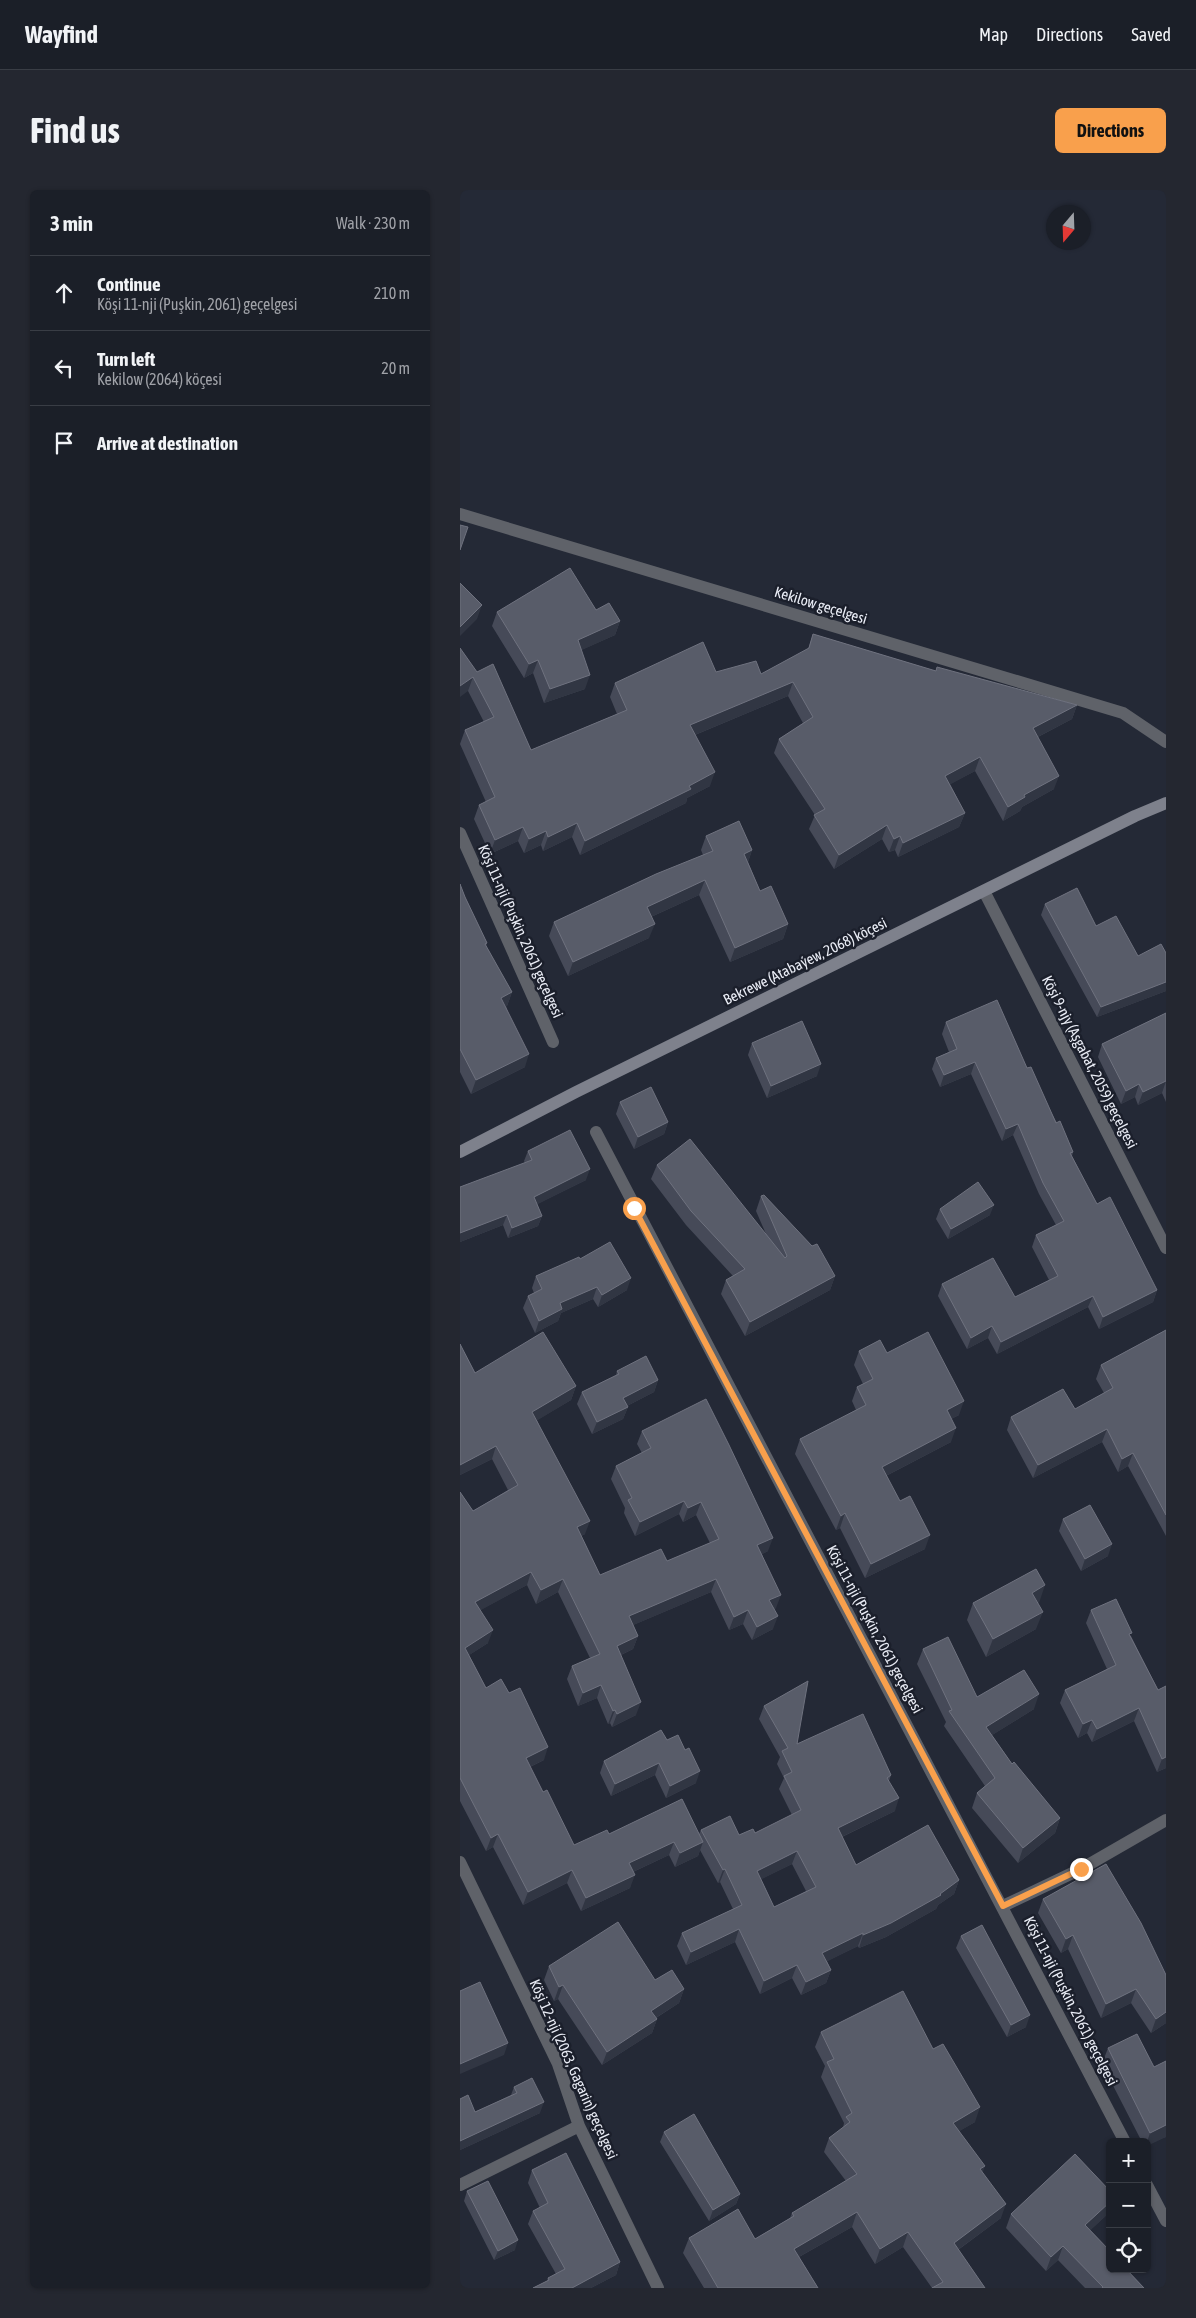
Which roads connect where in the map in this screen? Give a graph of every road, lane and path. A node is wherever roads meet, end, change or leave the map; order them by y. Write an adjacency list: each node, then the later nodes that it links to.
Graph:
1 (460, 514): 2 (street, Kekilow geçelgesi)
2 (1166, 742)
3 (1166, 803): 5 (main road, Bekrewe (Atabaýew, 2068) köçesi)
4 (460, 833): 6 (street, Köşi 11-nji (Puşkin, 2061) geçelgesi)
5 (984, 891): 8 (main road, Bekrewe (Atabaýew, 2068) köçesi); 9 (street, Köşi 9-njy (Aşgabat, 2059) geçelgesi)
6 (553, 1042)
7 (596, 1132): 12 (street, Köşi 11-nji (Puşkin, 2061) geçelgesi)
8 (460, 1152)
9 (1166, 1248)
10 (1166, 1820): 12 (street)
11 (460, 1862): 13 (street, Köşi 12-nji (2063, Gagarin) geçelgesi)
12 (1003, 1906): 14 (street, Köşi 11-nji (Puşkin, 2061) geçelgesi)
13 (579, 2126): 15 (street); 18 (street, Köşi 12-nji (2063, Gagarin) geçelgesi)
14 (1123, 2138)
15 (460, 2185)
16 (1151, 2193): 17 (street)
17 (1166, 2221)
18 (658, 2288)

